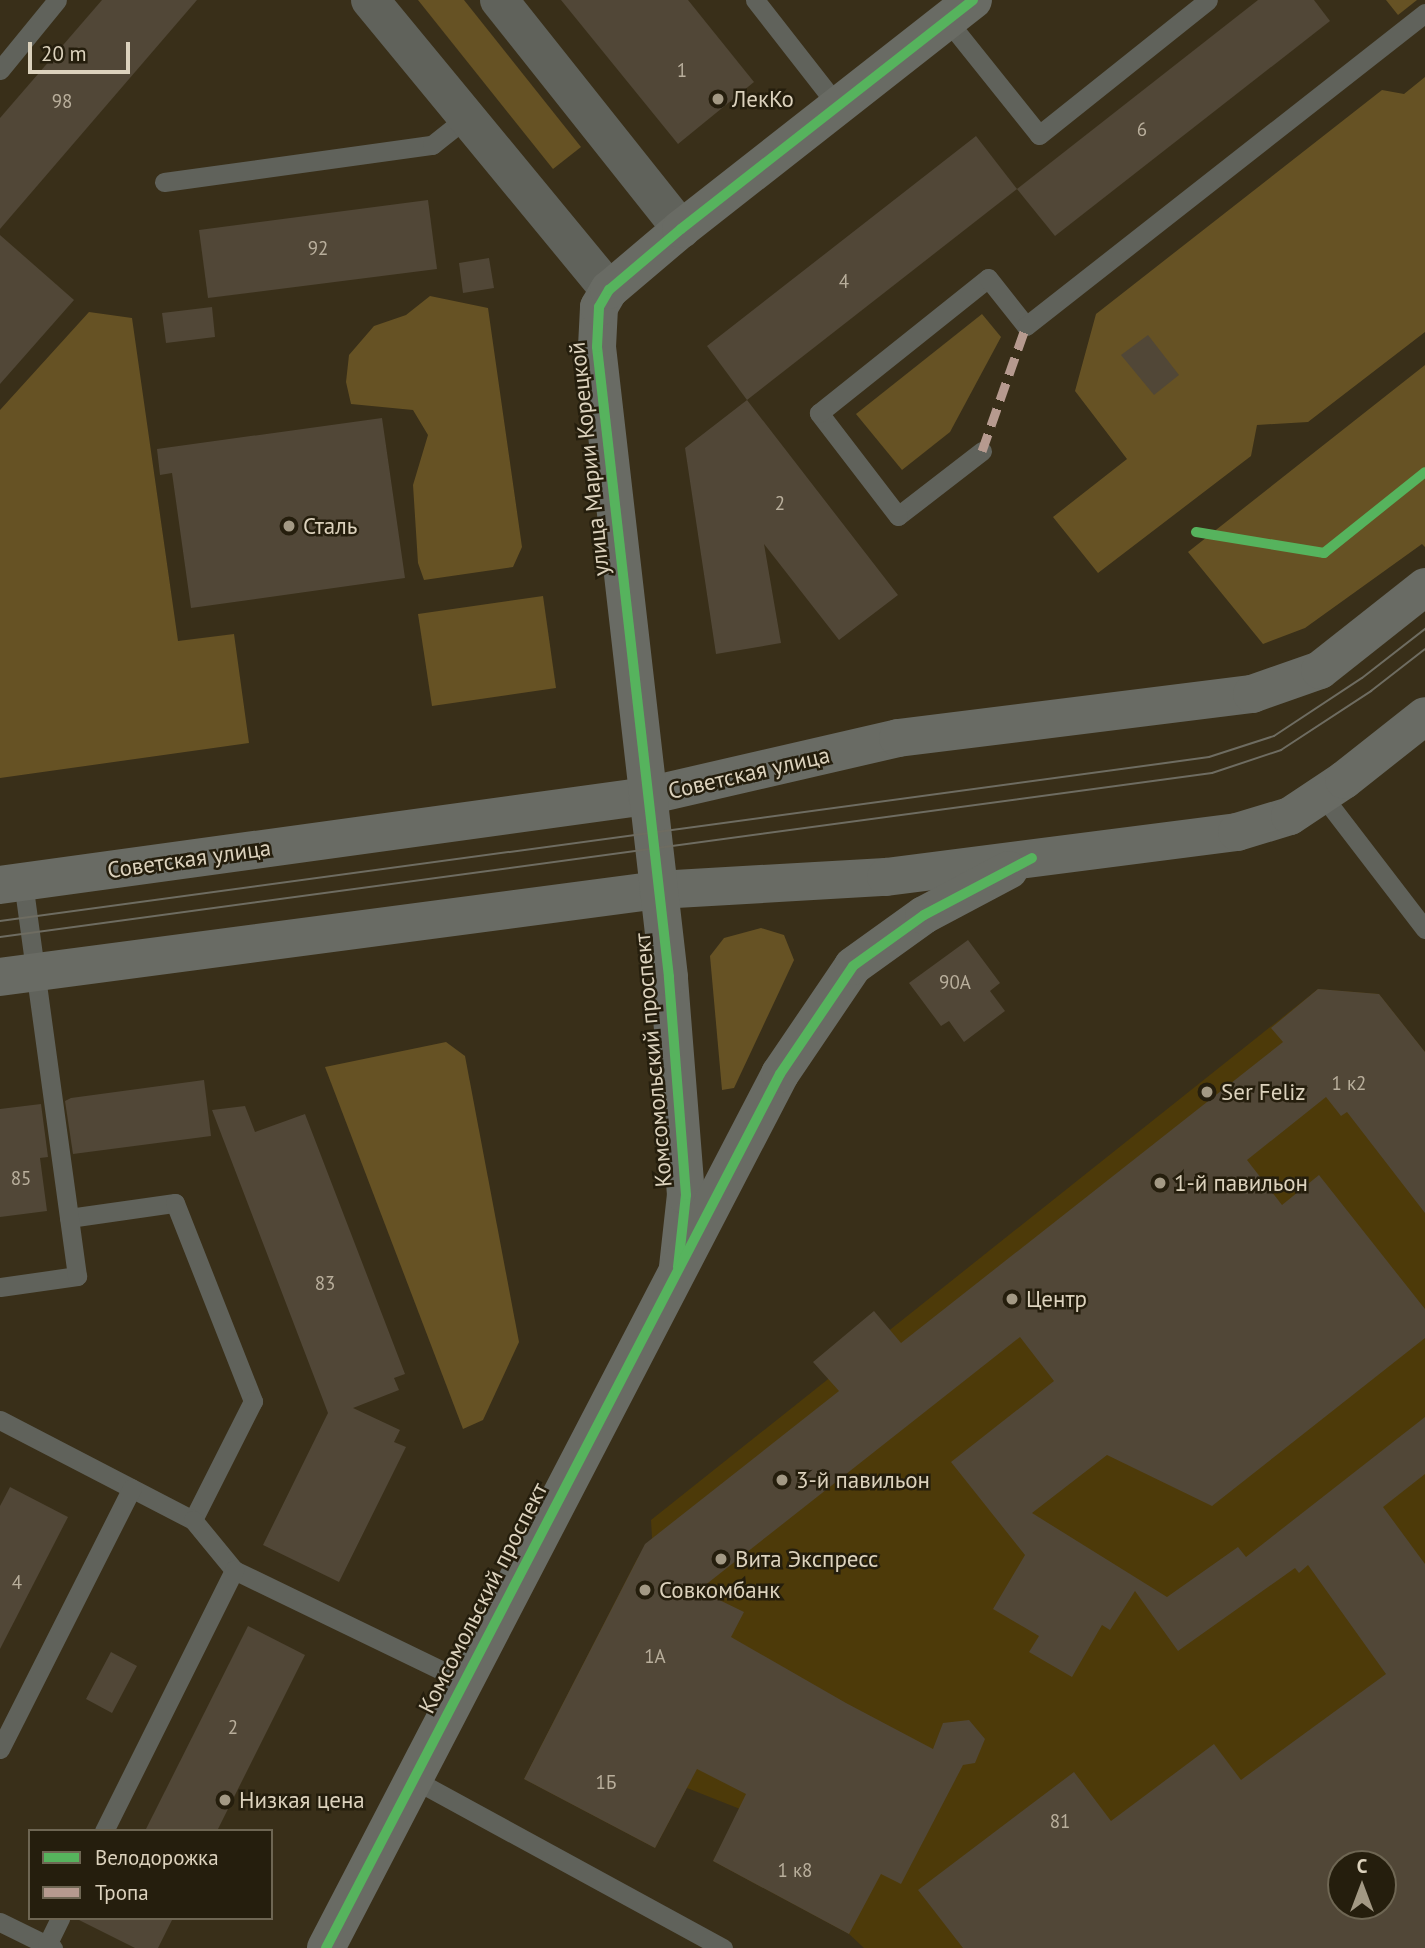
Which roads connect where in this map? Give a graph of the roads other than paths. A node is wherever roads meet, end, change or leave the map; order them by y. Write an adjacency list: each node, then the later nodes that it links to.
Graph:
1 (57, 0): 8 (lane)
2 (370, 0): 10 (street)
3 (499, 0): 12 (street)
4 (755, 0): 9 (lane)
5 (1208, 0): 6 (lane)
6 (960, 10): 9 (main road)
7 (1425, 13): 14 (lane)
8 (0, 70)
9 (837, 105): 12 (main road)
10 (466, 118): 11 (lane); 13 (street)
11 (164, 182)
12 (681, 229): 13 (main road)
13 (609, 290): 18 (main road, улица Марии Корецкой)
14 (982, 451)
15 (1425, 587): 18 (main road, Советская улица)
16 (1425, 716): 17 (main road)
17 (1322, 795): 19 (main road); 22 (lane)
18 (647, 796): 20 (main road, Советская улица); 21 (main road, улица Марии Корецкой)
19 (1032, 858): 21 (main road); 25 (main road, Комсомольский проспект)
20 (12, 883): 23 (lane)
21 (658, 890): 23 (main road); 25 (main road, Комсомольский проспект)
22 (1425, 929)
23 (18, 975): 24 (lane)
24 (69, 1218): 26 (lane); 29 (lane)
25 (678, 1267): 31 (main road, Комсомольский проспект)
26 (0, 1287)
27 (0, 1420): 28 (lane)
28 (132, 1488): 29 (lane); 32 (lane)
29 (193, 1520): 30 (lane)
30 (234, 1570): 31 (lane); 34 (lane)
31 (464, 1681): 33 (main road, Комсомольский проспект)
32 (0, 1749)
33 (414, 1779): 38 (main road, Комсомольский проспект); 39 (lane)
34 (105, 1829)
35 (59, 1920): 37 (lane)
36 (0, 1922): 37 (lane)
37 (50, 1946)
38 (326, 1948)
39 (723, 1948)

